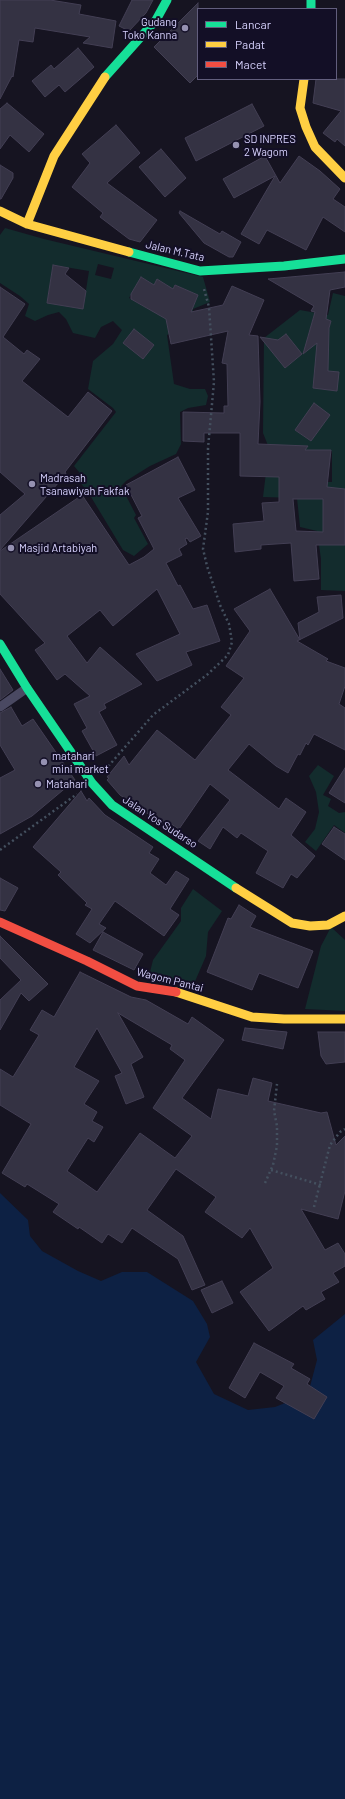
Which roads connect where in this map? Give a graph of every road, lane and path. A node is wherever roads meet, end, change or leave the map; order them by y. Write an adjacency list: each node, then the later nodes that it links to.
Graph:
1 (167, 0): 5 (street)
2 (304, 80): 3 (street)
3 (345, 178)
4 (0, 211): 5 (street, Jalan M.Tata)
5 (27, 224): 7 (street, Jalan M.Tata)
6 (345, 259): 7 (street, Jalan M.Tata)
7 (200, 271): 11 (path)
8 (0, 644): 9 (street, Jalan Yos Sudarso)
9 (28, 688): 10 (lane); 11 (street, Jalan Yos Sudarso)
10 (0, 707)
11 (92, 783): 12 (path); 13 (street, Jalan Yos Sudarso)
12 (0, 850)
13 (345, 916)
14 (0, 922): 15 (street, Wagom Pantai)
15 (345, 1019)
16 (277, 1084): 18 (path)
17 (345, 1129): 20 (path)
18 (271, 1170): 19 (path); 20 (path)
19 (265, 1183)
20 (321, 1185): 21 (path)
21 (314, 1206)

